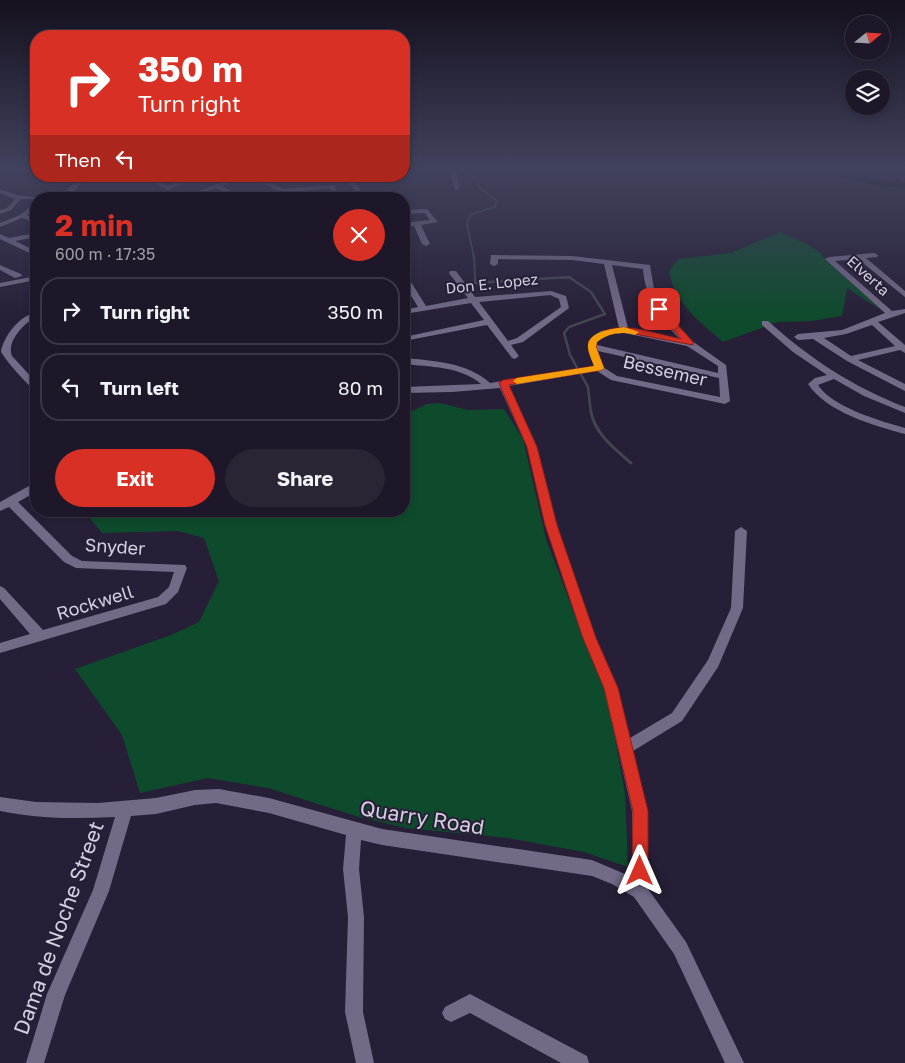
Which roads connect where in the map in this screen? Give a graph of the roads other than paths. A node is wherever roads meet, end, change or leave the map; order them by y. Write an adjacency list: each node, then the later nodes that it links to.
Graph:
1 (13, 220): 4 (street)
2 (433, 220): 3 (street)
3 (417, 224): 5 (street); 9 (street)
4 (0, 225)
5 (410, 225)
6 (0, 236): 8 (street)
7 (30, 236): 8 (street)
8 (8, 240): 10 (street)
9 (426, 244)
10 (30, 251)
11 (874, 255): 12 (street)
12 (860, 257): 23 (street); 28 (street, Elverta)
13 (524, 258): 14 (street); 15 (street); 16 (street)
14 (494, 264)
15 (608, 264): 33 (street); 38 (street)
16 (524, 266)
17 (0, 267): 19 (street)
18 (454, 273): 24 (street)
19 (0, 275)
20 (30, 279): 21 (street)
21 (0, 285)
22 (410, 287): 25 (street)
23 (905, 295)
24 (472, 300): 25 (street, Don E. Lopez); 31 (street); 37 (street, Don E. Lopez)
25 (423, 308): 26 (street, Don E. Lopez)
26 (410, 311)
27 (905, 311): 28 (street)
28 (889, 313): 30 (street)
29 (30, 317): 47 (street)
30 (872, 321): 34 (street); 40 (street)
31 (489, 322): 36 (street); 37 (street)
32 (765, 323): 46 (street)
33 (624, 330): 38 (street); 39 (street)
34 (815, 336): 35 (street); 42 (street)
35 (798, 337)
36 (410, 338)
37 (506, 344): 41 (street)
38 (690, 344): 45 (street)
39 (592, 347): 44 (street); 45 (street)
40 (904, 349): 42 (street)
41 (515, 356)
42 (850, 359): 50 (street)
43 (410, 363): 49 (street)
44 (599, 368): 45 (street, Bessemer); 48 (street)
45 (724, 376)
46 (836, 376): 52 (street); 53 (street)
47 (30, 380)
48 (503, 383): 49 (street); 62 (street)
49 (487, 385): 51 (street)
50 (905, 388)
51 (410, 390)
52 (905, 410)
53 (905, 431)
54 (30, 491): 55 (street)
55 (11, 502): 56 (street); 58 (street, Snyder)
56 (0, 507)
57 (740, 531): 62 (street)
58 (181, 568): 60 (street, Rockwell)
59 (0, 591): 60 (street)
60 (41, 637): 61 (street, Rockwell)
61 (0, 648)
62 (626, 748): 66 (street)
63 (0, 804): 64 (street, Quarry Road)
64 (125, 809): 65 (street, Quarry Road); 68 (street, Dama de Noche Street)
65 (354, 831): 66 (street, Quarry Road); 69 (street)
66 (640, 891): 71 (street, Quarry Road)
67 (451, 1013): 70 (street)
68 (35, 1063)
69 (366, 1063)
70 (580, 1063)
71 (735, 1063)

